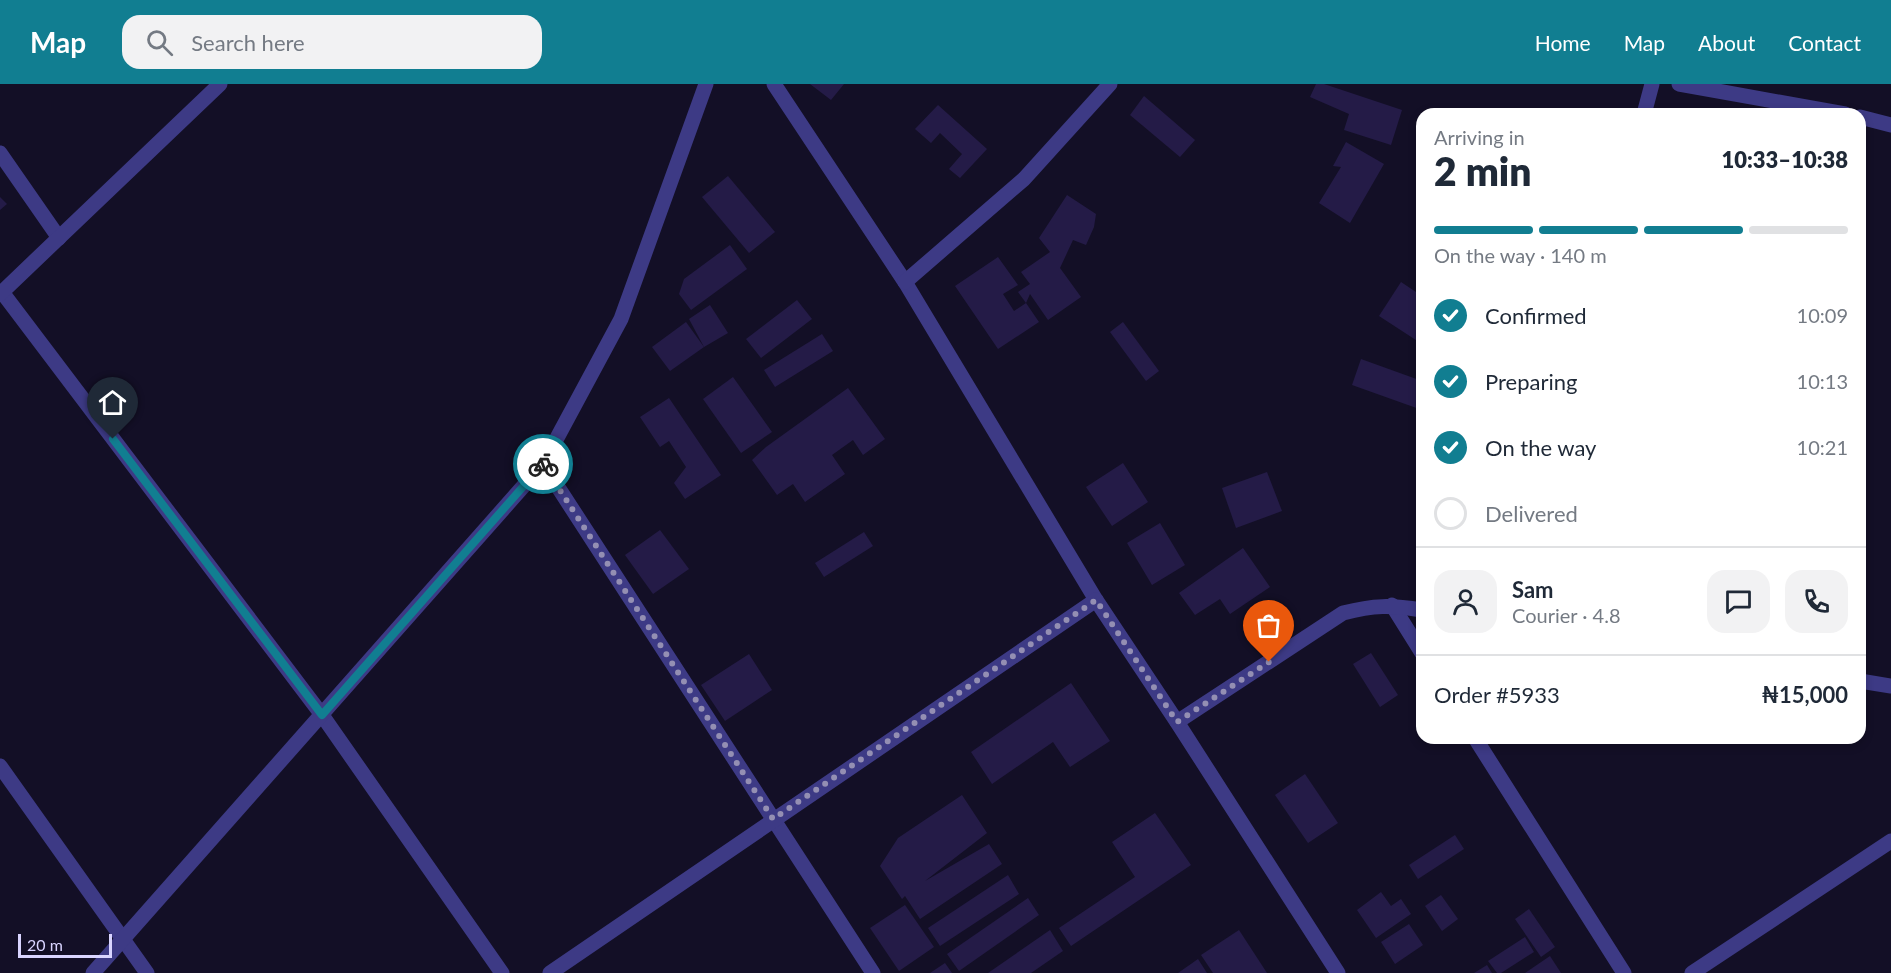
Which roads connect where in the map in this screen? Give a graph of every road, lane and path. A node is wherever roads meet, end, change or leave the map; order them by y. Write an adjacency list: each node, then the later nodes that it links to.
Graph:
1 (220, 84): 12 (street)
2 (706, 84): 15 (street)
3 (774, 84): 13 (street)
4 (1110, 84): 13 (street)
5 (1652, 84): 7 (street)
6 (1679, 84): 8 (street)
7 (1646, 108)
8 (1812, 108)
9 (1866, 119): 10 (street)
10 (1891, 125)
11 (0, 153): 12 (street)
12 (59, 238): 14 (street)
13 (905, 282): 16 (street)
14 (1, 293): 22 (street)
15 (543, 464): 22 (street); 26 (street)
16 (1096, 600): 23 (street); 26 (street)
17 (1392, 605): 18 (street); 19 (street); 23 (street)
18 (1416, 609)
19 (1416, 643)
20 (1866, 682): 21 (street)
21 (1891, 686)
22 (322, 715): 28 (street); 31 (street)
23 (1177, 722): 34 (street)
24 (1480, 744): 35 (street)
25 (0, 766): 28 (street)
26 (773, 819): 32 (street); 33 (street)
27 (1891, 841): 36 (street)
28 (123, 940): 29 (street); 30 (street)
29 (93, 973)
30 (147, 973)
31 (502, 973)
32 (550, 973)
33 (873, 973)
34 (1338, 973)
35 (1624, 973)
36 (1692, 973)

